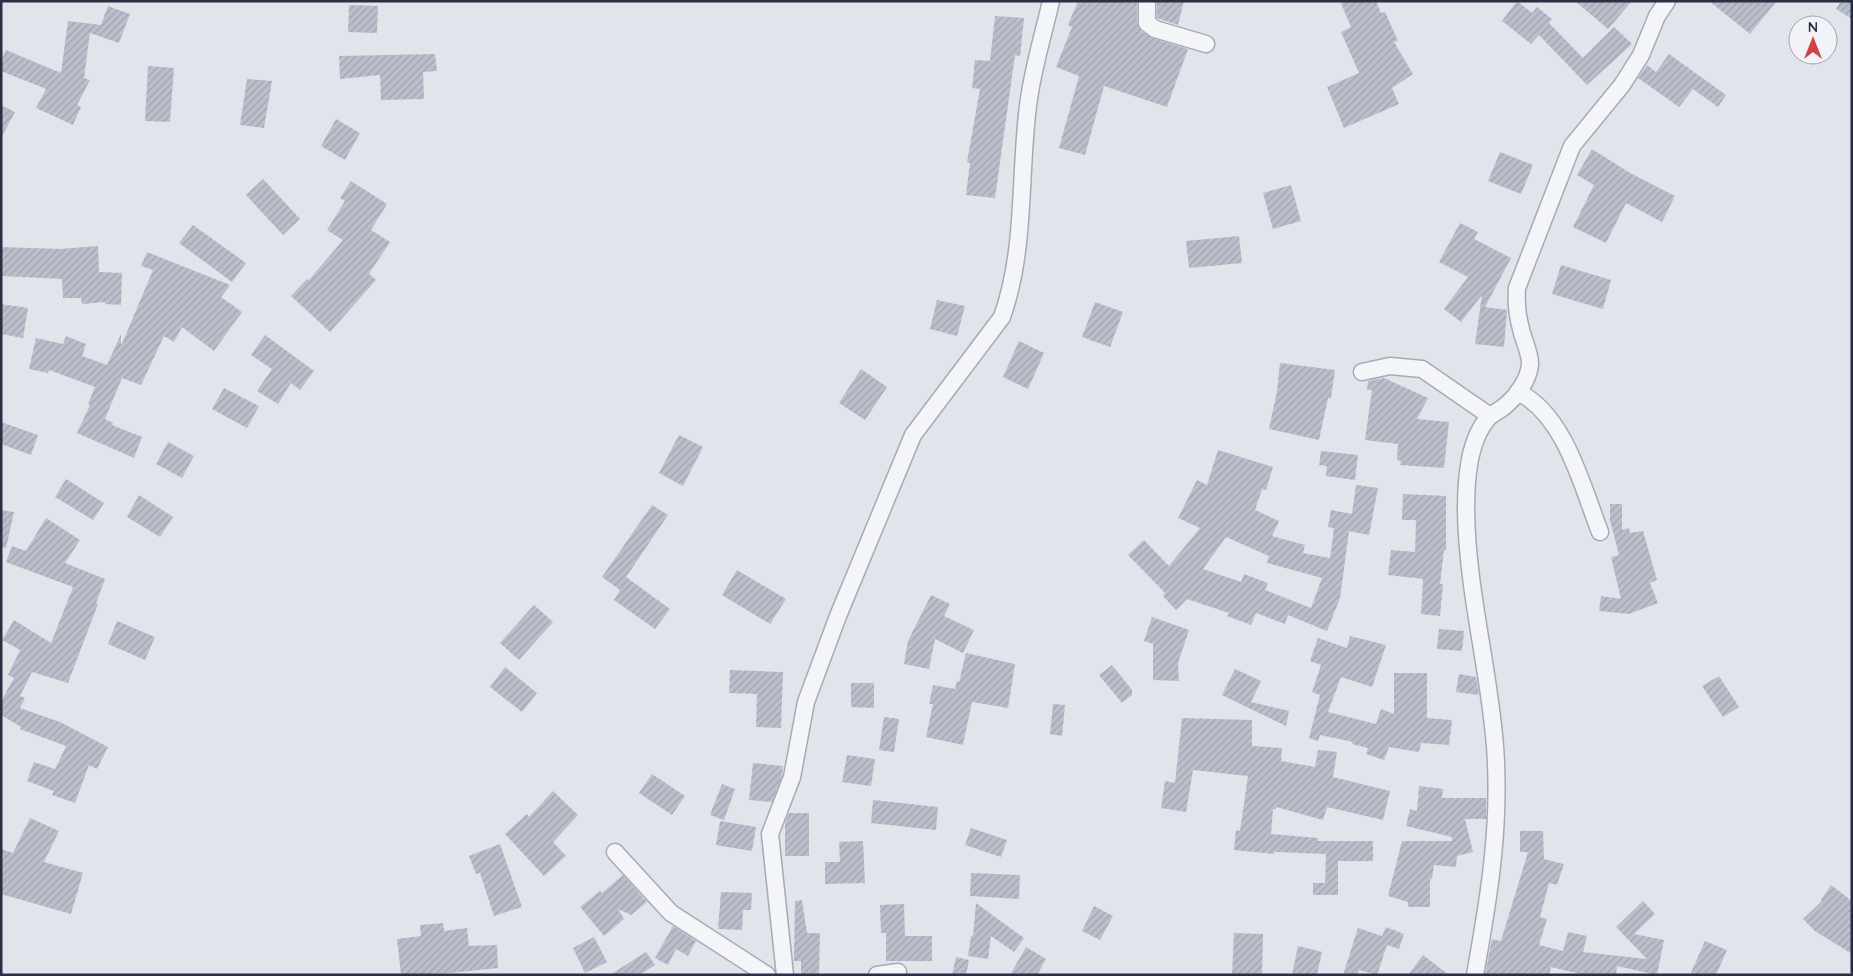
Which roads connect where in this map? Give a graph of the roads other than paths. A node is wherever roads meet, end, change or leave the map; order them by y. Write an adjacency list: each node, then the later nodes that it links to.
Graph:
1 (1051, 1): 12 (street)
2 (1147, 1): 4 (street)
3 (1667, 1): 6 (street)
4 (1206, 44)
5 (1362, 372): 7 (street)
6 (1518, 392): 7 (street); 8 (street)
7 (1490, 416): 14 (street)
8 (1600, 532)
9 (614, 852): 11 (street)
10 (898, 972): 13 (street)
11 (768, 975)
12 (785, 975)
13 (878, 975)
14 (1475, 975)

